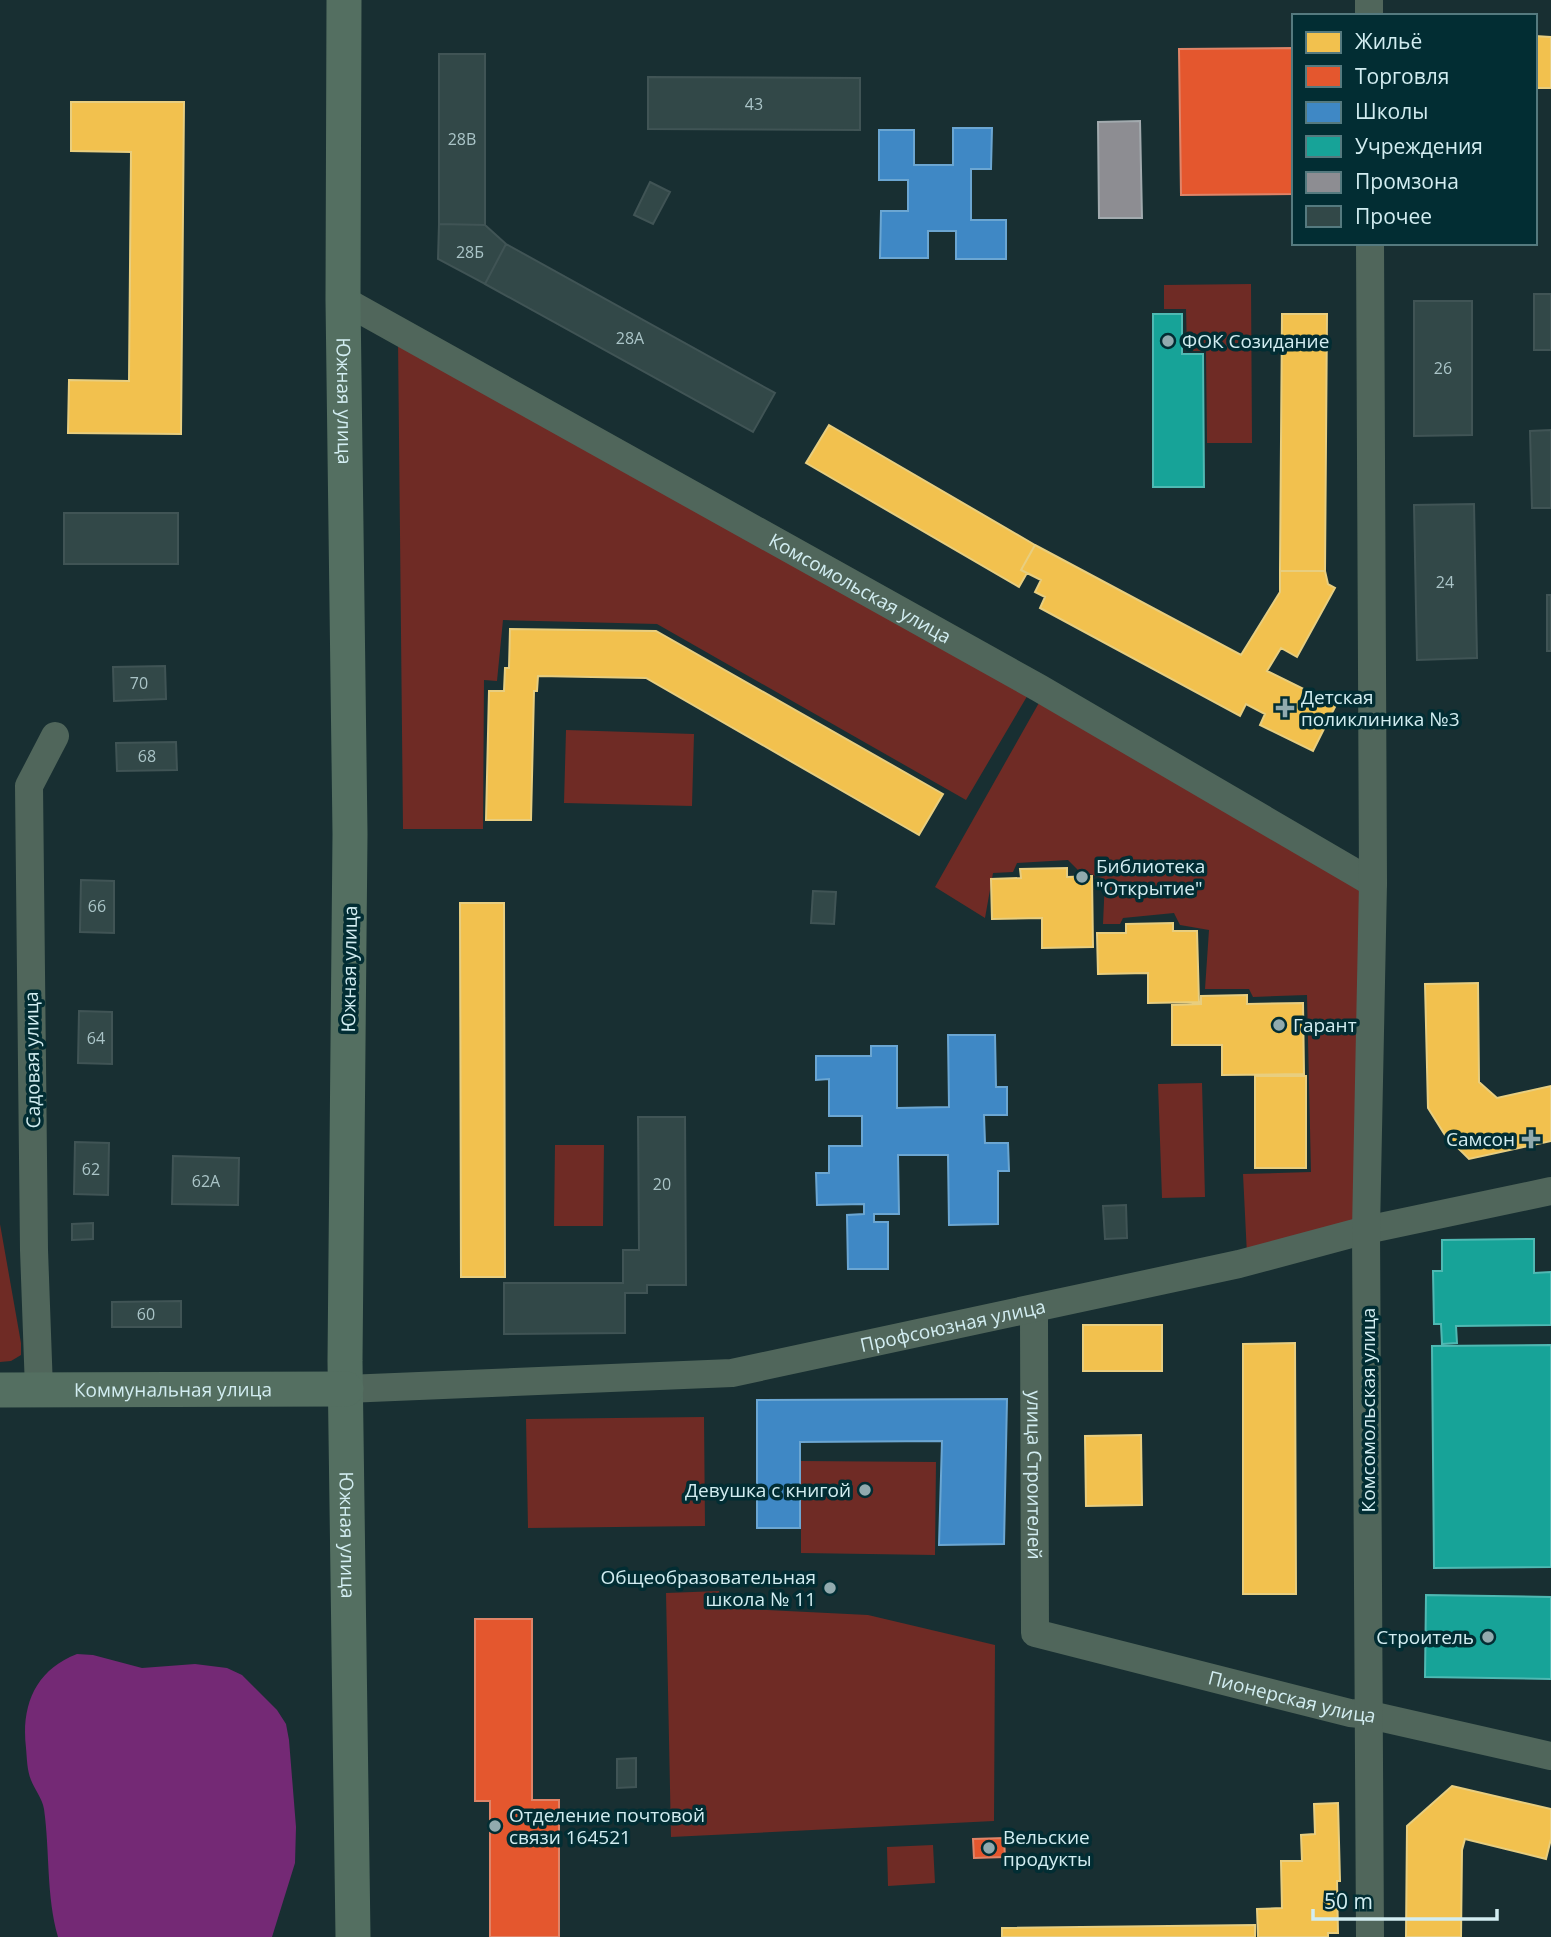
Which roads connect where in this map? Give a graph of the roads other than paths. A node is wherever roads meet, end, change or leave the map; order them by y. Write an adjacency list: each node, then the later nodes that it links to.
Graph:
1 (344, 0): 3 (main road, Южная улица)
2 (1370, 245): 5 (street, Комсомольская улица)
3 (343, 300): 5 (street, Комсомольская улица); 10 (main road, Южная улица)
4 (55, 736): 9 (street, Садовая улица)
5 (1373, 883): 7 (street, Комсомольская улица)
6 (1551, 1191): 7 (street, Профсоюзная улица)
7 (1366, 1230): 10 (street, Профсоюзная улица); 13 (street, Комсомольская улица)
8 (1034, 1318): 12 (street, улица Строителей)
9 (39, 1389): 10 (main road, Коммунальная улица); 11 (main road, Коммунальная улица)
10 (345, 1389): 15 (main road, Южная улица)
11 (0, 1390)
12 (1035, 1633): 13 (street, Пионерская улица)
13 (1370, 1715): 14 (street, Пионерская улица); 16 (street, Комсомольская улица)
14 (1551, 1756)
15 (353, 1937)
16 (1370, 1937)

